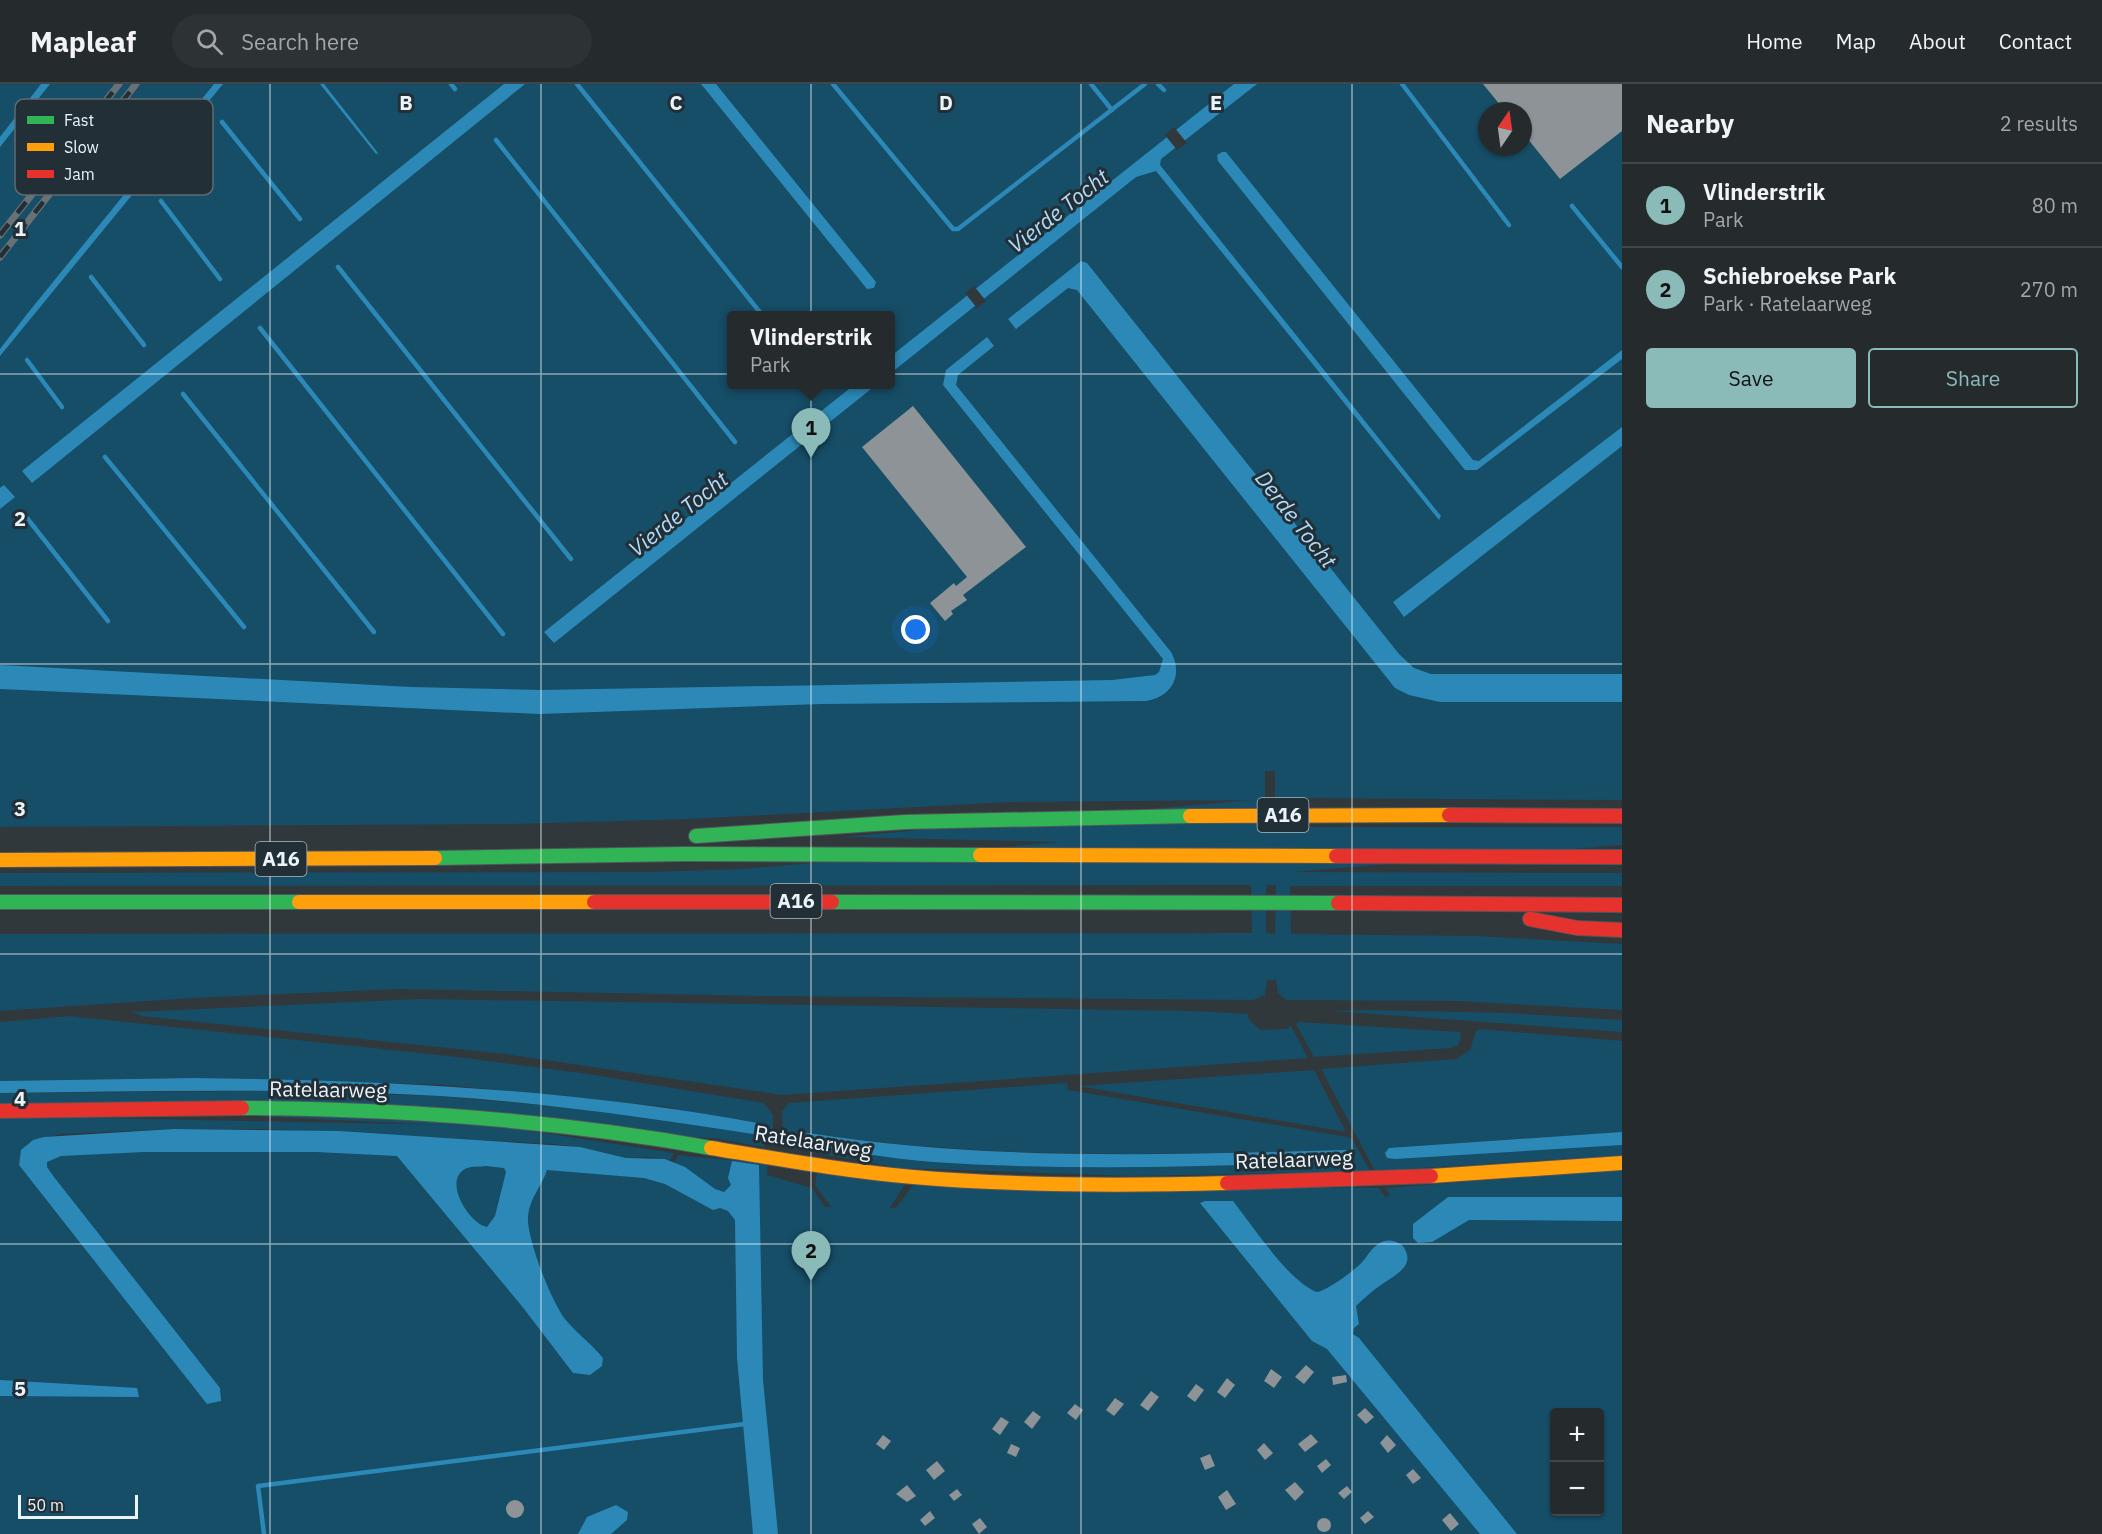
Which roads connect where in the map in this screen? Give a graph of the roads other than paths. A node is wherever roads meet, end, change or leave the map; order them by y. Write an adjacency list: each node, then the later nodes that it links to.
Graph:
1 (1622, 816): 3 (main road, A16)
2 (1622, 857): 3 (main road, A16)
3 (561, 858): 4 (main road, A16)
4 (0, 860)
5 (0, 902): 6 (main road, A16)
6 (1434, 902): 7 (main road, A16); 8 (main road, A16)
7 (1622, 904)
8 (1622, 930)
9 (0, 1111): 10 (main road, Ratelaarweg)
10 (1622, 1163)

